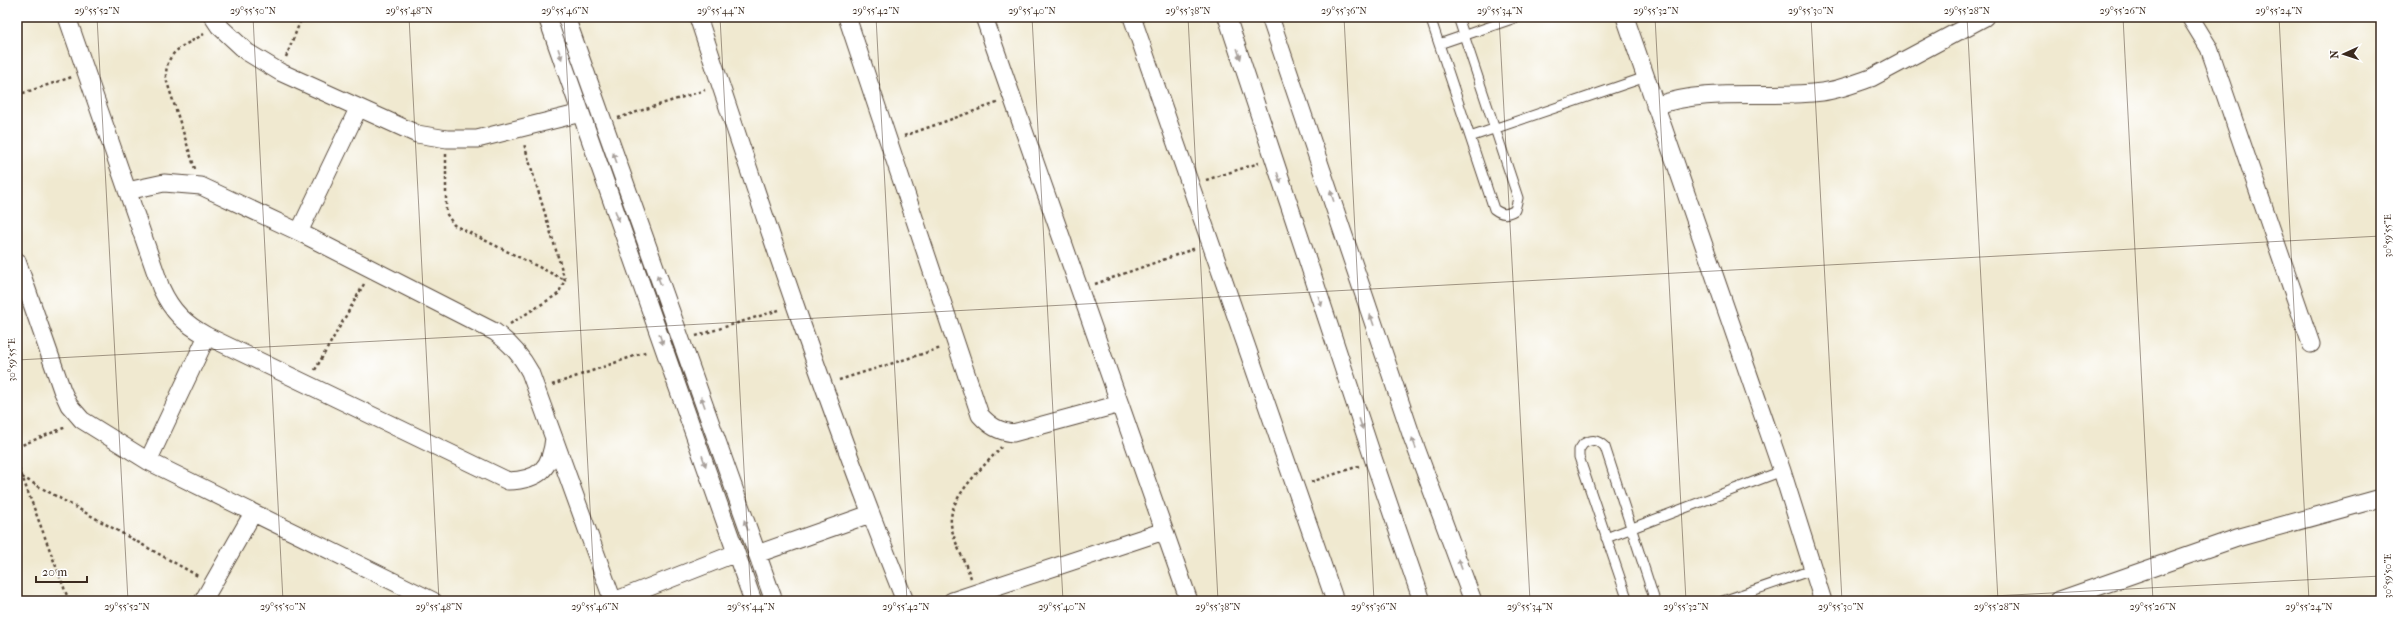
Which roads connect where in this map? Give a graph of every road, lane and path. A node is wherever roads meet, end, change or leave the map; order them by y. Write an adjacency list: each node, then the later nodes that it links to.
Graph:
1 (67, 17): 20 (street)
2 (302, 17): 21 (path)
3 (547, 17): 28 (street, one-way to 28)
4 (566, 17): 29 (street)
5 (698, 17): 23 (street)
6 (847, 17): 34 (street)
7 (984, 17): 25 (street)
8 (1132, 17): 37 (street)
9 (1227, 17): 35 (street, one-way to 35)
10 (1270, 17): 89 (street, one-way to 10)
11 (1430, 17): 19 (lane)
12 (1458, 17): 18 (lane)
13 (1518, 17): 18 (lane)
14 (1625, 17): 22 (street)
15 (1984, 17): 26 (street)
16 (2190, 17): 50 (street)
17 (216, 21): 21 (street); 36 (path)
18 (1464, 36): 19 (lane); 31 (lane)
19 (1439, 44): 32 (lane)
20 (86, 72): 24 (path); 38 (street)
21 (280, 72): 27 (street)
22 (1646, 77): 26 (street); 31 (lane)
23 (721, 85): 29 (path); 45 (street)
24 (17, 95)
25 (1012, 98): 34 (path); 44 (street)
26 (1655, 106): 63 (street)
27 (358, 109): 33 (street); 39 (street)
28 (581, 113): 30 (street); 51 (street, one-way to 51)
29 (603, 123): 48 (street, one-way to 29)
30 (519, 129): 33 (street); 43 (path)
31 (1495, 129): 32 (lane); 32 (lane)
32 (1470, 137)
33 (447, 140): 43 (path)
34 (888, 141): 49 (street)
35 (1272, 158): 37 (path); 61 (street, one-way to 61)
36 (201, 186): 38 (street); 39 (street)
37 (1191, 186): 40 (street)
38 (127, 191): 47 (street)
39 (299, 232): 42 (street)
40 (1211, 242): 44 (path); 67 (street)
41 (17, 261): 56 (street)
42 (372, 270): 46 (street); 52 (path)
43 (565, 280): 46 (path)
44 (1080, 290): 55 (street)
45 (795, 306): 48 (path); 53 (street)
46 (495, 332): 54 (street)
47 (207, 336): 52 (street); 60 (street)
48 (681, 340): 65 (street, one-way to 48)
49 (955, 344): 53 (path); 57 (street)
50 (2311, 344)
51 (663, 346): 54 (path); 66 (street, one-way to 66)
52 (307, 384): 58 (street)
53 (823, 385): 70 (street)
54 (536, 390): 58 (street)
55 (1120, 404): 57 (street); 72 (street)
56 (82, 420): 59 (path); 60 (street)
57 (1013, 433): 77 (path)
58 (554, 438): 81 (street)
59 (17, 447)
60 (148, 460): 69 (street)
61 (1374, 461): 67 (path); 88 (street)
62 (17, 463): 64 (path)
63 (1782, 471): 71 (lane); 76 (street)
64 (22, 477): 78 (path); 80 (path)
65 (730, 477): 66 (street); 75 (street, one-way to 65)
66 (712, 484): 74 (street)
67 (1295, 487): 87 (street)
68 (2381, 498): 94 (street)
69 (253, 513): 78 (street); 79 (street)
70 (870, 514): 75 (street); 84 (street)
71 (1632, 528): 73 (lane); 73 (lane); 91 (lane)
72 (1164, 531): 77 (street); 86 (street)
73 (1606, 538): 90 (lane)
74 (736, 553): 81 (street); 82 (street)
75 (757, 554): 83 (street)
76 (1812, 570): 92 (lane); 93 (street)
77 (977, 593): 85 (street)
78 (210, 595)
79 (429, 600)
80 (69, 601)
81 (614, 601)
82 (753, 601)
83 (774, 601)
84 (905, 601)
85 (952, 601)
86 (1189, 601)
87 (1335, 601)
88 (1422, 601)
89 (1473, 601)
90 (1628, 601)
91 (1655, 601)
92 (1723, 601)
93 (1823, 601)
94 (2057, 601)

